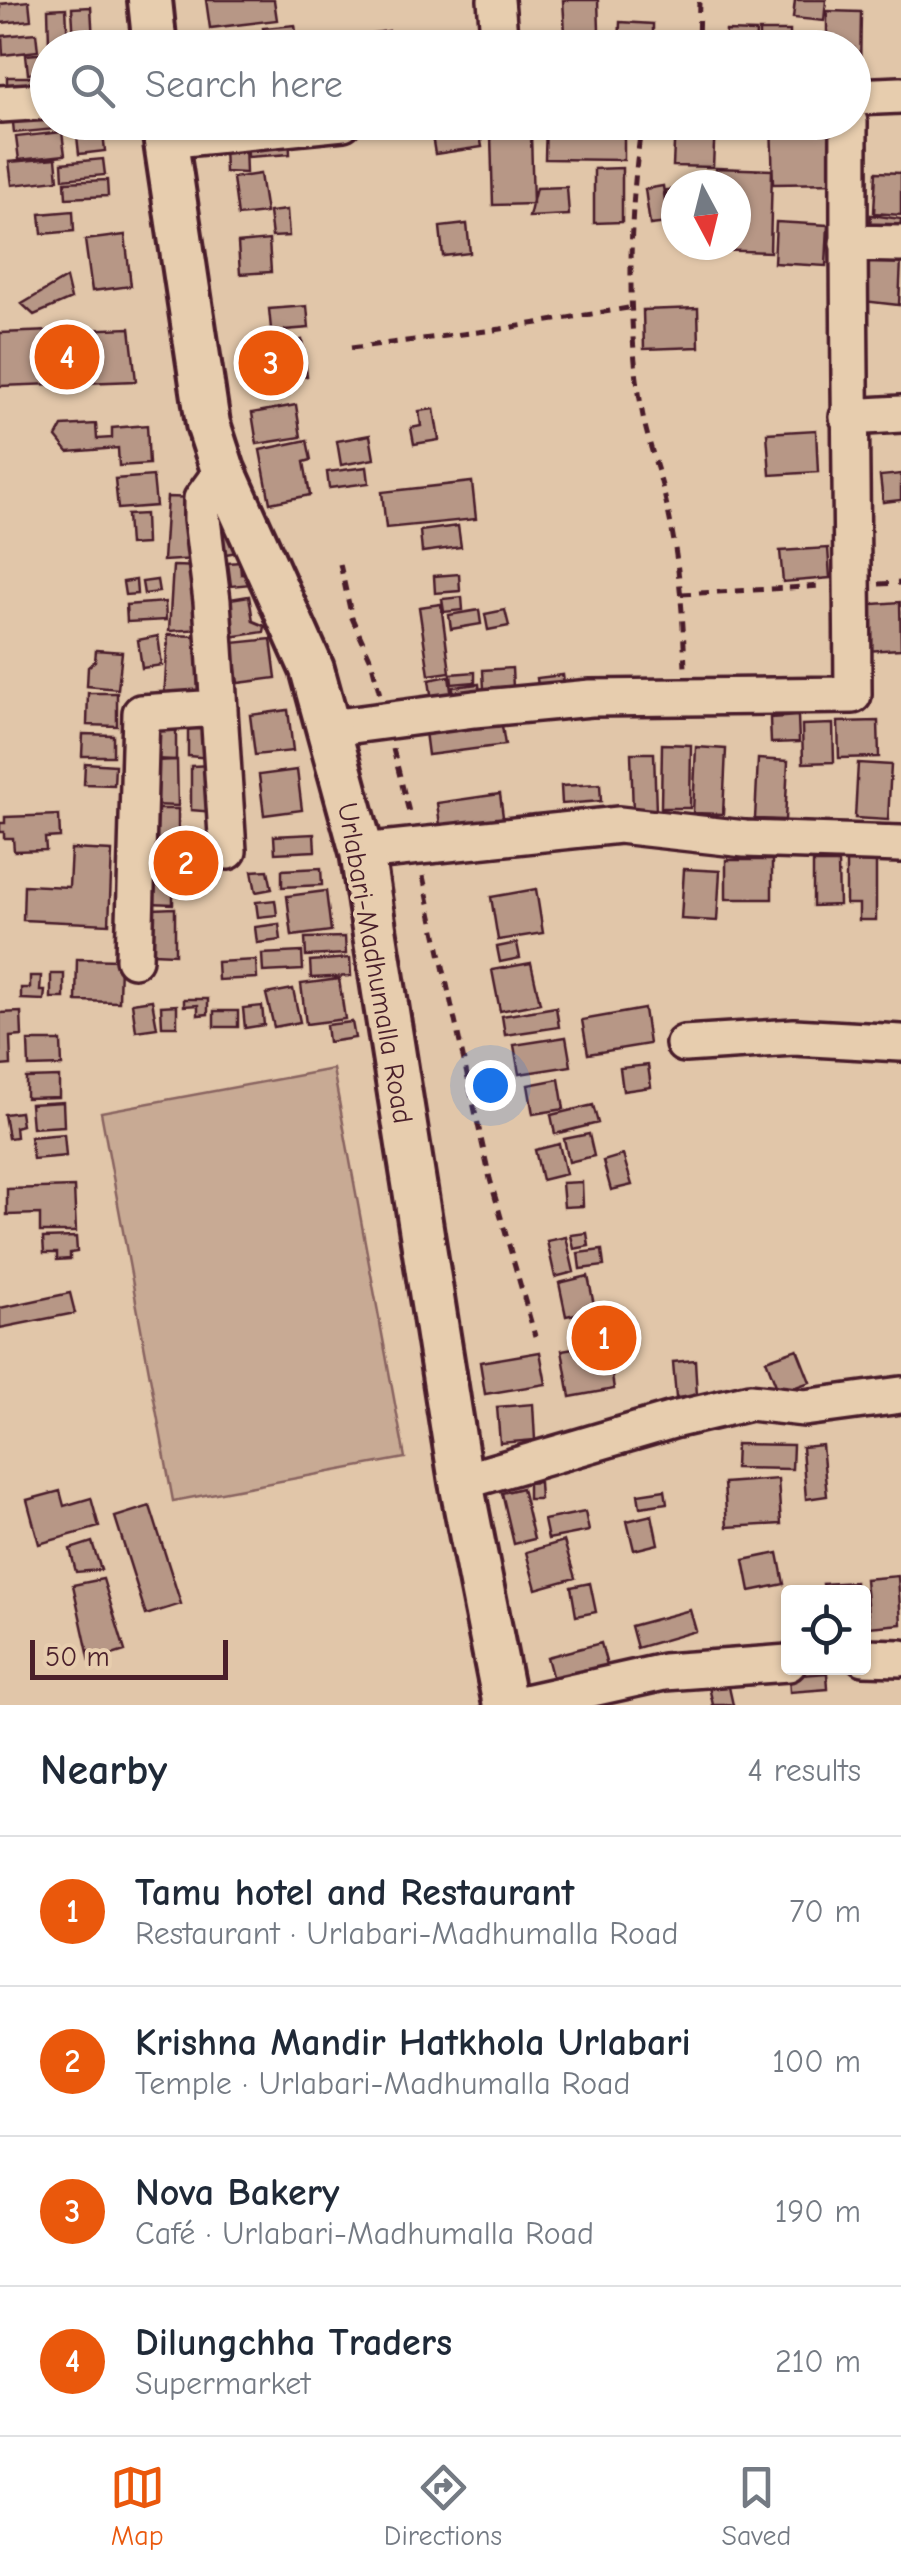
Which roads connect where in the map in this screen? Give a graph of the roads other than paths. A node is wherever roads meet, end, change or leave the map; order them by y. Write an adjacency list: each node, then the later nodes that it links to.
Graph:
1 (150, 0): 3 (main road)
2 (496, 0): 4 (street)
3 (153, 30)
4 (498, 30)
5 (901, 95): 6 (street)
6 (871, 96)
7 (30, 102): 8 (street)
8 (0, 104)
9 (165, 140): 15 (main road, Urlabari-Madhumalla Road)
10 (848, 140): 11 (street)
11 (848, 243): 12 (street); 14 (street)
12 (901, 244)
13 (901, 414): 14 (street)
14 (848, 417): 17 (street)
15 (223, 470): 16 (street); 17 (main road, Urlabari-Madhumalla Road)
16 (218, 708): 19 (street); 21 (street)
17 (330, 728): 20 (main road, Urlabari-Madhumalla Road)
18 (901, 844): 20 (street)
19 (228, 851)
20 (362, 852): 25 (main road, Urlabari-Madhumalla Road)
21 (134, 958)
22 (901, 1043): 23 (street)
23 (684, 1044)
24 (901, 1395): 25 (street)
25 (460, 1482): 29 (main road, Urlabari-Madhumalla Road)
26 (871, 1657): 27 (street)
27 (901, 1658)
28 (781, 1663): 30 (street)
29 (506, 1705)
30 (516, 1705)

